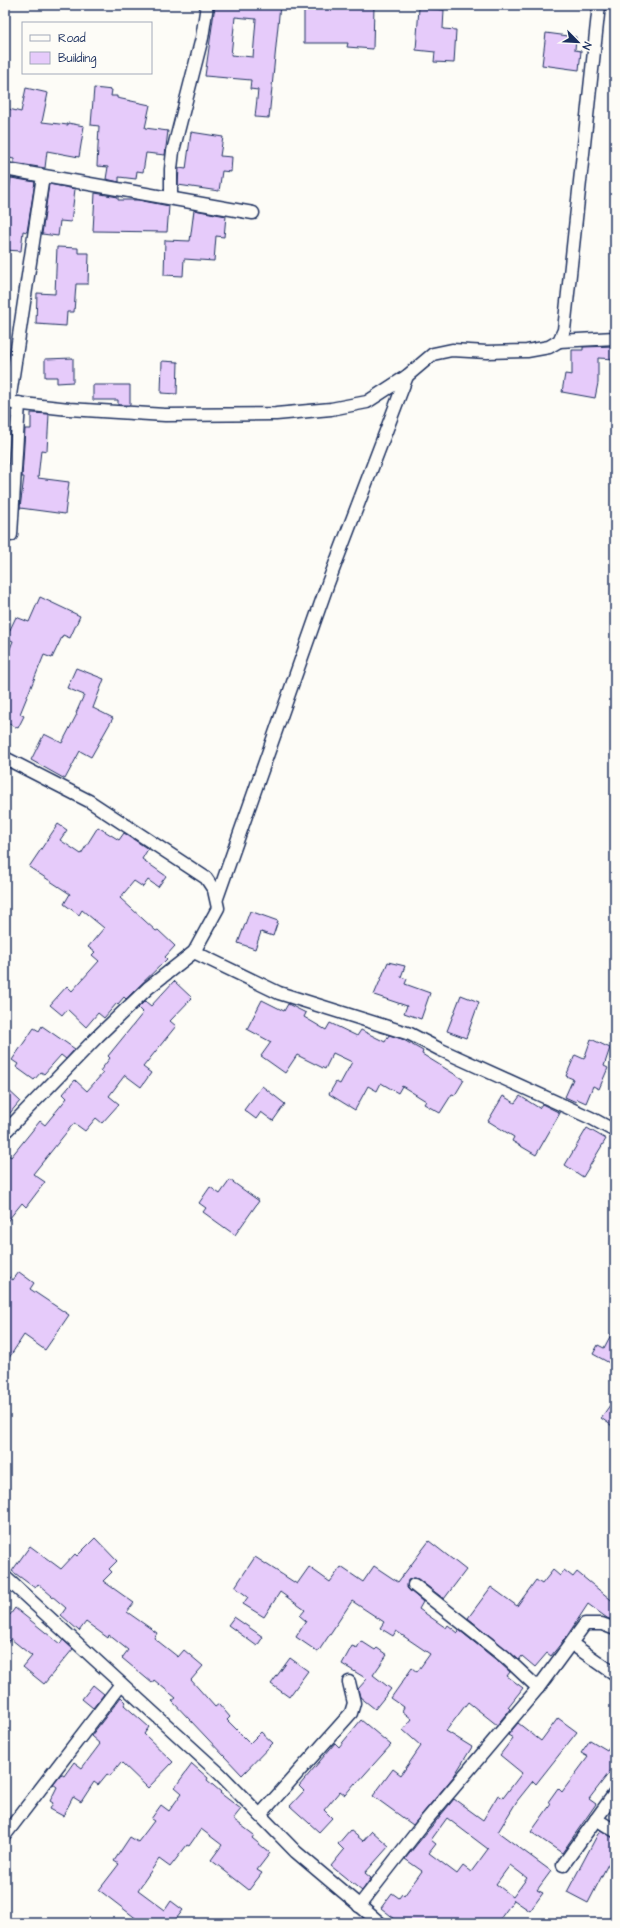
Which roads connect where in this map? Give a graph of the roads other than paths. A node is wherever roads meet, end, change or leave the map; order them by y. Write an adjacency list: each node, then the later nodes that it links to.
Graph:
1 (207, 5): 5 (street)
2 (599, 5): 8 (street)
3 (5, 169): 4 (street)
4 (43, 176): 5 (street); 10 (street)
5 (170, 198): 6 (street)
6 (253, 212)
7 (615, 338): 8 (street)
8 (560, 341): 9 (street)
9 (406, 376): 10 (street); 14 (street)
10 (11, 402): 11 (street)
11 (10, 489): 12 (street)
12 (12, 535)
13 (5, 758): 14 (street)
14 (217, 898): 15 (street)
15 (194, 952): 16 (street); 17 (street)
16 (615, 1131)
17 (5, 1132)
18 (5, 1577): 24 (street)
19 (414, 1585): 25 (street)
20 (615, 1629): 21 (street)
21 (572, 1644): 22 (street); 25 (street)
22 (615, 1674)
23 (349, 1682): 27 (street)
24 (122, 1684): 27 (street); 30 (street)
25 (538, 1688): 32 (street)
26 (615, 1793): 28 (street)
27 (260, 1815): 32 (street)
28 (596, 1819): 29 (street); 31 (street)
29 (615, 1831)
30 (5, 1835)
31 (563, 1865)
32 (359, 1906): 33 (street)
33 (380, 1923)

